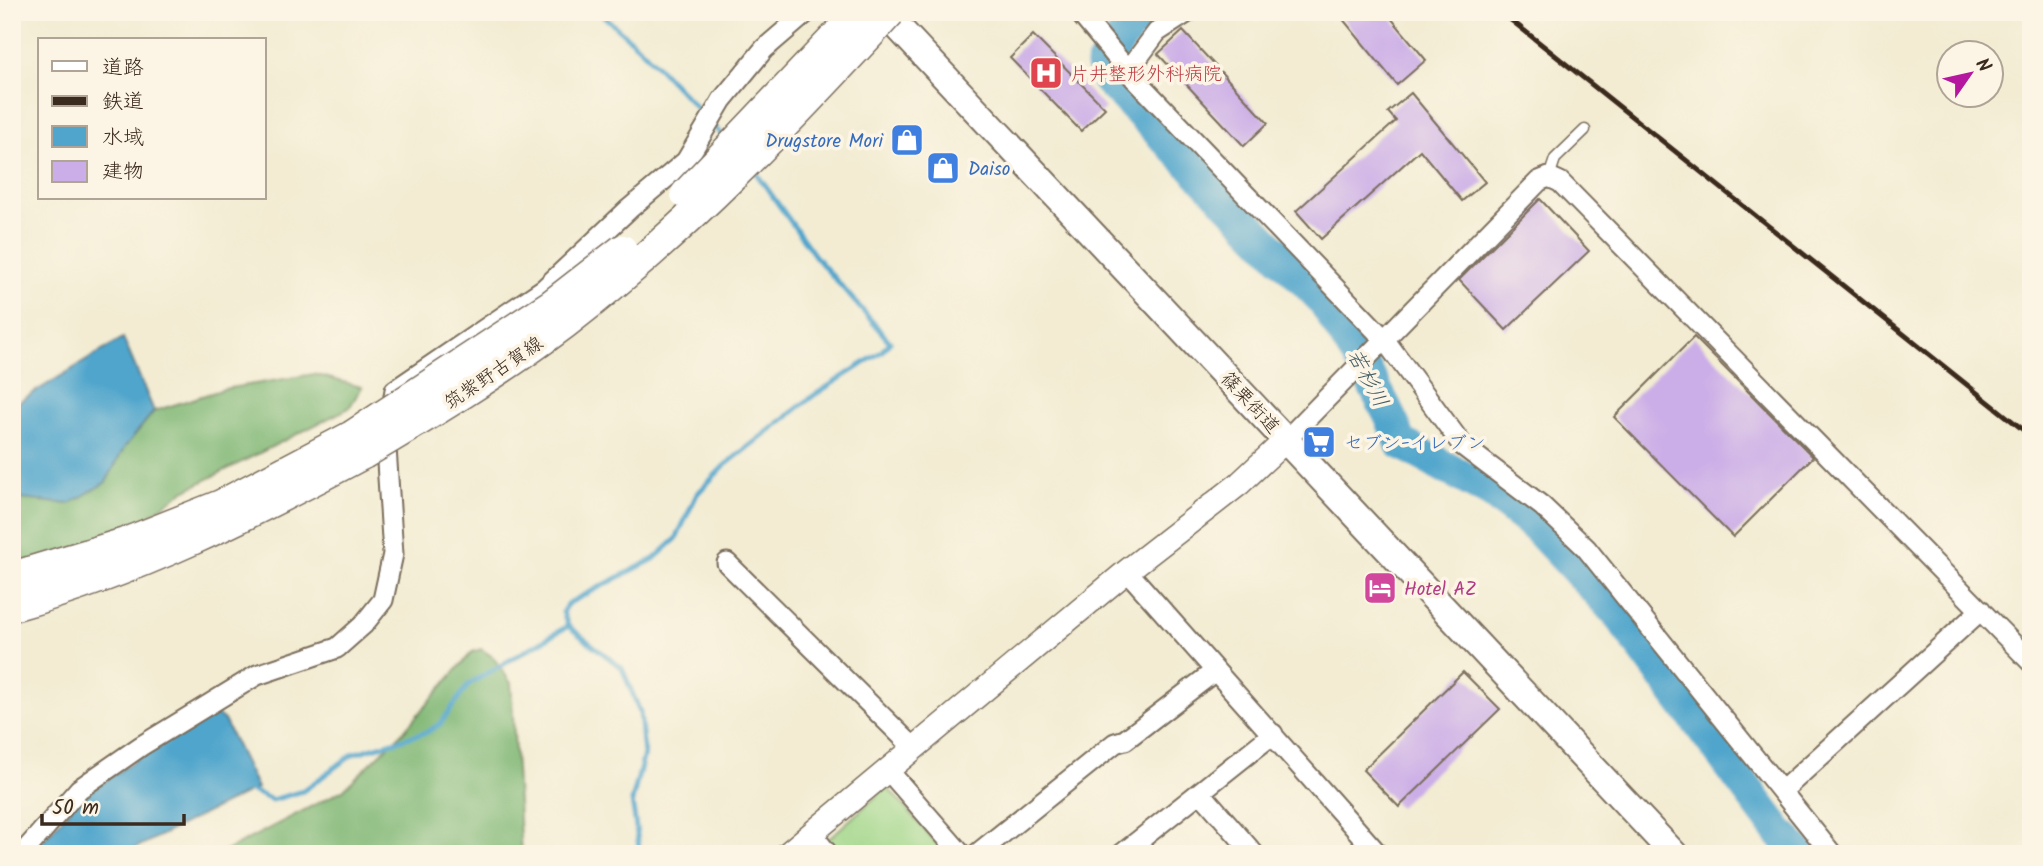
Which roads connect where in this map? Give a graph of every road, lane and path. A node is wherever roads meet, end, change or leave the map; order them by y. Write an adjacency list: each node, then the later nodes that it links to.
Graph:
1 (807, 12): 27 (street)
2 (859, 12): 12 (main road, 筑紫野古賀線, bridge)
3 (884, 12): 11 (main road, 篠栗街道)
4 (890, 12): 12 (main road, 筑紫野古賀線, bridge)
5 (1079, 12): 7 (street)
6 (1188, 12): 7 (street)
7 (1128, 71): 10 (street)
8 (1585, 130): 9 (lane)
9 (1549, 177): 10 (street); 17 (street)
10 (1384, 339): 11 (street); 23 (street)
11 (1286, 440): 14 (street); 34 (main road, 篠栗街道)
12 (358, 445): 15 (main road, 筑紫野古賀線); 16 (main road, 筑紫野古賀線)
13 (727, 563): 21 (street)
14 (1127, 571): 19 (street); 21 (street)
15 (12, 576)
16 (12, 606)
17 (1981, 610): 18 (street); 23 (street)
18 (2031, 662)
19 (1215, 671): 20 (street); 31 (street)
20 (1273, 734): 24 (street); 33 (street)
21 (913, 747): 22 (street)
22 (887, 769): 25 (street); 30 (street)
23 (1782, 792): 35 (street)
24 (1201, 793): 26 (street); 32 (street)
25 (811, 833): 28 (street); 29 (street)
26 (1130, 852)
27 (22, 854)
28 (787, 854)
29 (828, 854)
30 (961, 854)
31 (978, 854)
32 (1254, 854)
33 (1378, 854)
34 (1674, 854)
35 (1832, 854)

